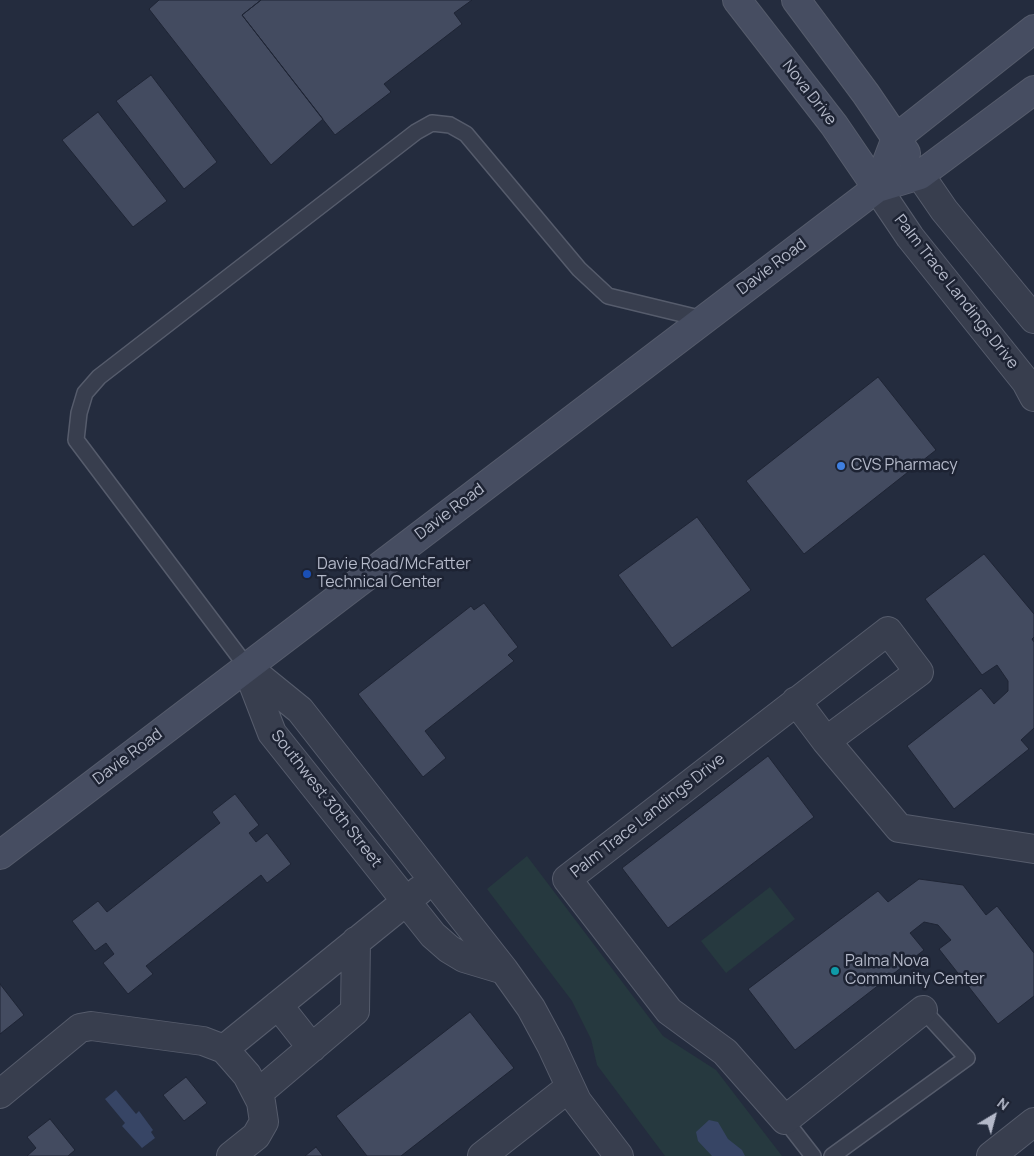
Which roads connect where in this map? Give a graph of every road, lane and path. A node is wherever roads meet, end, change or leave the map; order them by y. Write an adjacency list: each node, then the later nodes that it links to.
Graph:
1 (737, 0): 7 (main road, Nova Drive)
2 (796, 0): 5 (main road)
3 (1034, 29): 5 (main road)
4 (1034, 90): 6 (main road, Davie Road)
5 (896, 138): 6 (main road); 7 (main road)
6 (920, 174): 7 (main road, Davie Road); 9 (street)
7 (877, 188): 8 (main road, Davie Road); 10 (street, Palm Trace Landings Drive)
8 (703, 319): 11 (main road, Davie Road); 11 (lane)
9 (1034, 319)
10 (1031, 385)
11 (247, 667): 15 (main road, Davie Road); 16 (street); 17 (street, Southwest 30th Street)
12 (796, 701): 13 (street); 13 (street, Palm Trace Landings Drive); 27 (street, Palm Trace Landings Drive)
13 (826, 741): 14 (street)
14 (1034, 849)
15 (0, 855)
16 (432, 879): 17 (street); 19 (street)
17 (406, 901): 18 (street); 19 (street, Southwest 30th Street)
18 (356, 941): 20 (street); 22 (street)
19 (504, 970): 24 (street)
20 (278, 1005): 22 (street); 23 (street)
21 (923, 1010): 27 (street); 33 (lane)
22 (312, 1048): 26 (street)
23 (224, 1049): 25 (street); 26 (street)
24 (570, 1087): 30 (street); 31 (street)
25 (0, 1094)
26 (257, 1094): 29 (street)
27 (785, 1120): 32 (lane)
28 (1034, 1122): 34 (street)
29 (231, 1156)
30 (482, 1156)
31 (619, 1156)
32 (813, 1156)
33 (832, 1156)
34 (991, 1156)

